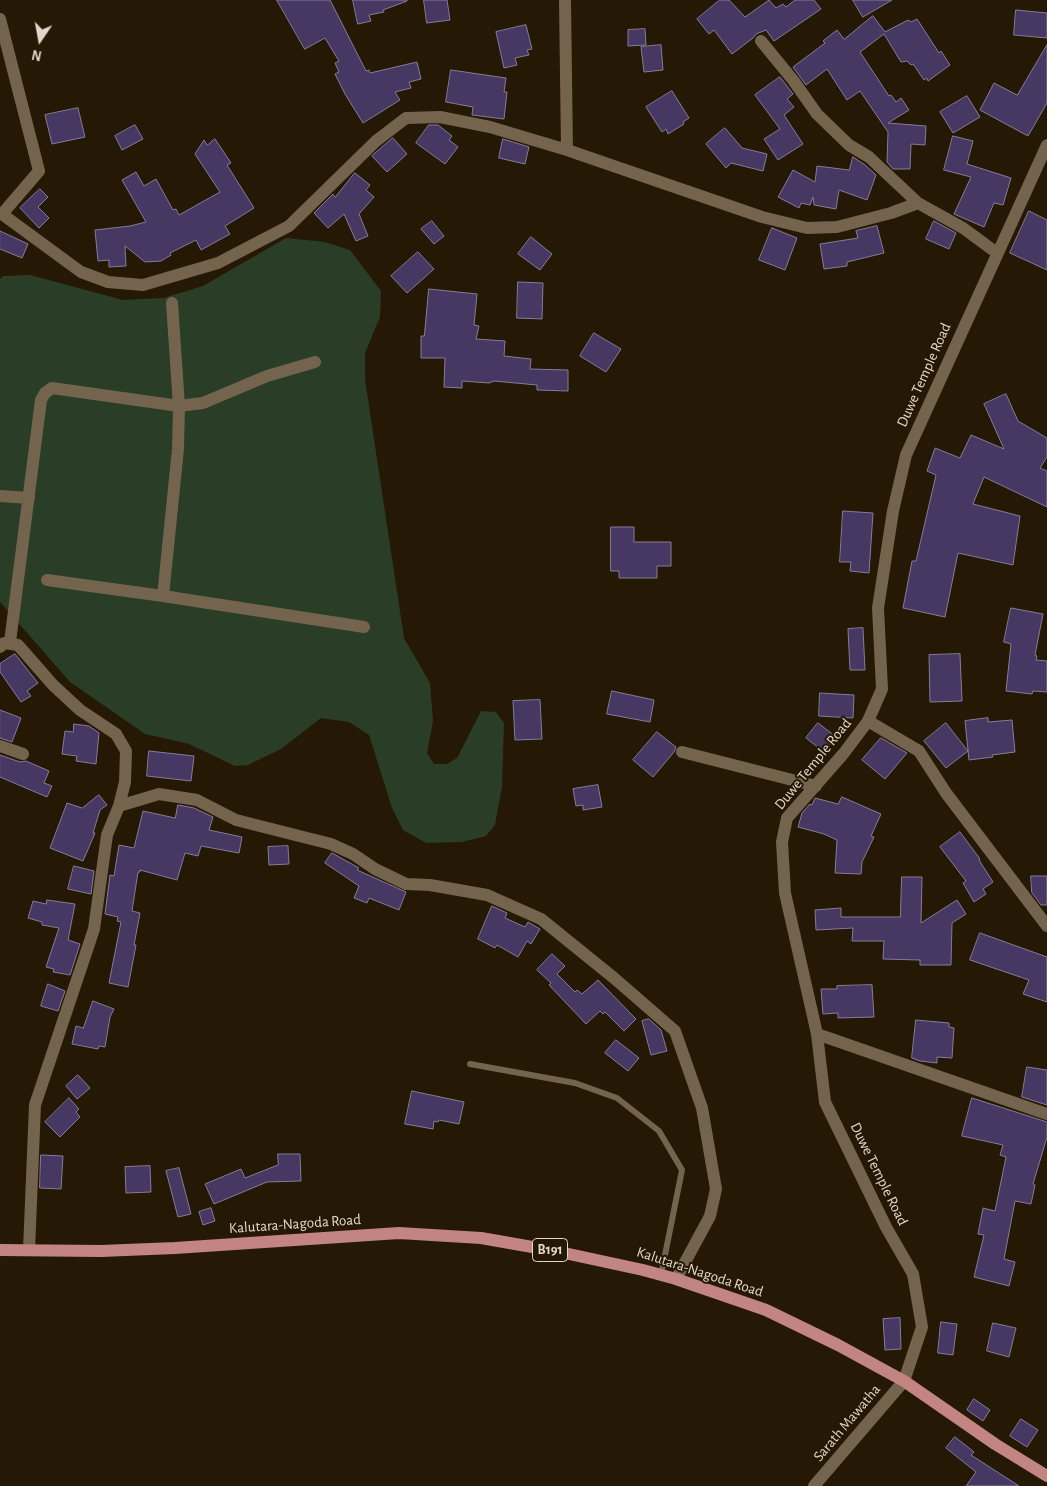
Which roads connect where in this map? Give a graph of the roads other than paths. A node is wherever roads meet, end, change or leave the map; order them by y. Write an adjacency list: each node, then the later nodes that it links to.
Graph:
1 (565, 0): 5 (street)
2 (0, 19): 7 (street)
3 (760, 40): 6 (street)
4 (1047, 145): 8 (street, Duwe Temple Road)
5 (567, 150): 6 (street); 7 (street)
6 (918, 203): 8 (street)
7 (1, 214)
8 (998, 252): 18 (street, Duwe Temple Road)
9 (172, 303): 11 (street)
10 (315, 362): 11 (street)
11 (179, 406): 13 (street); 15 (street)
12 (0, 496): 13 (street)
13 (29, 498): 17 (street)
14 (47, 580): 15 (street)
15 (163, 596): 16 (street)
16 (364, 627)
17 (5, 644): 23 (street)
18 (868, 721): 22 (street, Duwe Temple Road); 24 (street)
19 (0, 746): 21 (street)
20 (682, 752): 22 (street)
21 (23, 754)
22 (816, 786): 25 (street, Duwe Temple Road)
23 (119, 806): 29 (street); 31 (street)
24 (1047, 926)
25 (817, 1034): 27 (street); 32 (street, Duwe Temple Road)
26 (470, 1064): 30 (lane)
27 (1047, 1114)
28 (0, 1250): 29 (main road, Kalutara-Nagoda Road / B191)
29 (29, 1250): 30 (main road, Kalutara-Nagoda Road / B191)
30 (661, 1275): 31 (main road, Kalutara-Nagoda Road / B191)
31 (676, 1279): 32 (main road, Kalutara-Nagoda Road / B191)
32 (904, 1381): 33 (main road, Kalutara-Nagoda Road / B191); 34 (street, Sarath Mawatha)
33 (1047, 1476)
34 (814, 1486)

